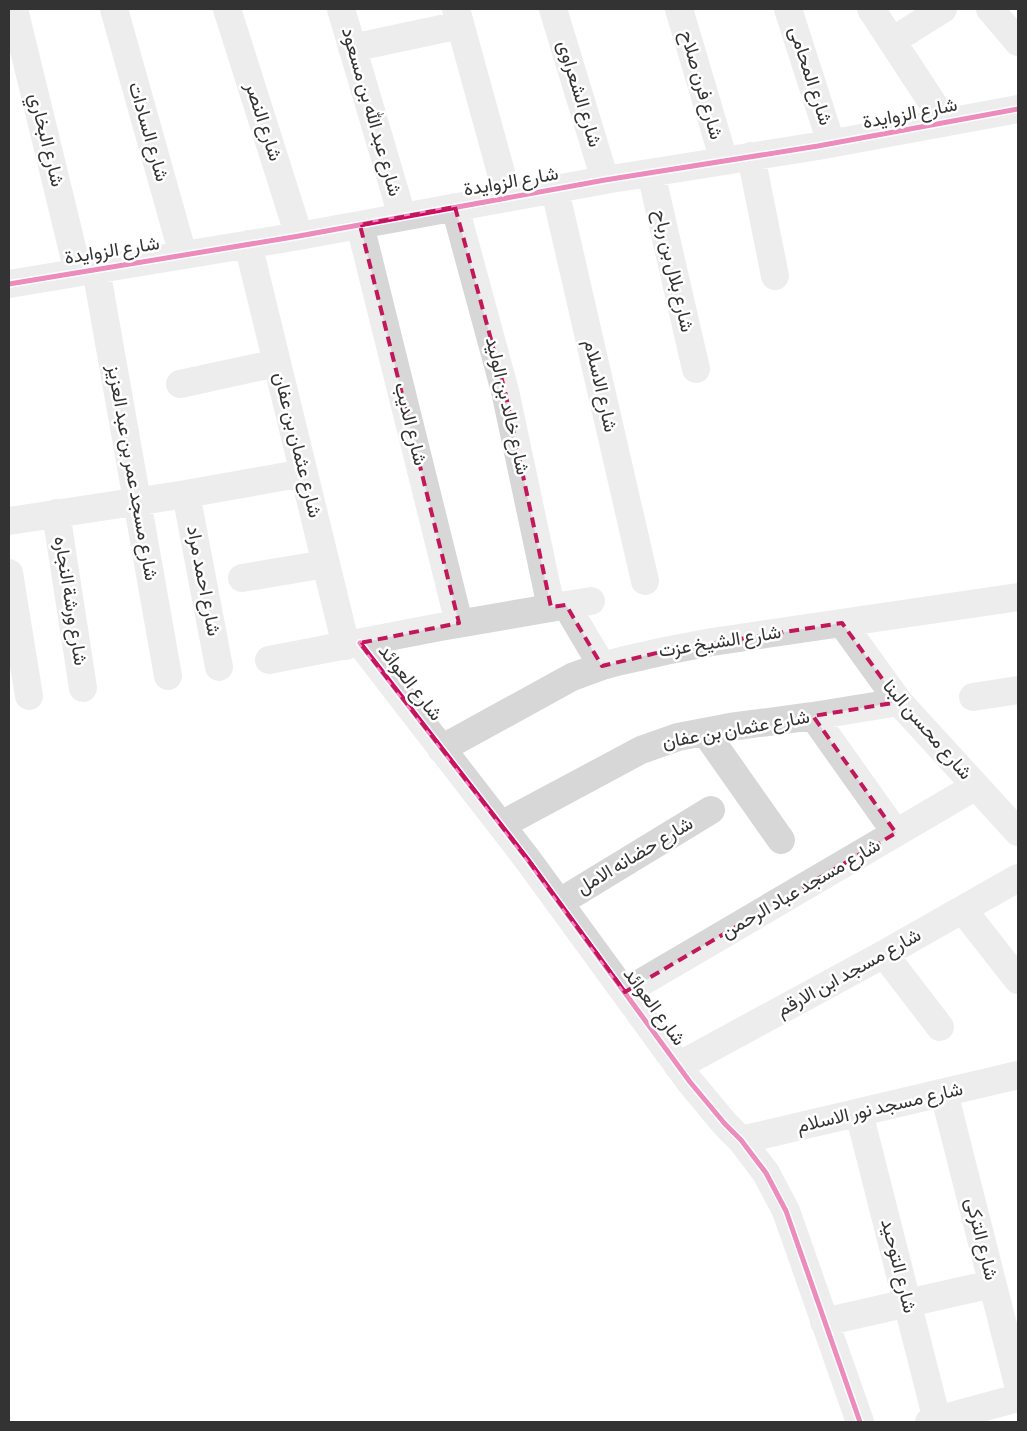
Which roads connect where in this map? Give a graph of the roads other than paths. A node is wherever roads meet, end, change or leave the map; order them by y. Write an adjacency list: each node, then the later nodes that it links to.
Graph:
1 (14, 9): 30 (street, شارع البخاري)
2 (114, 9): 29 (street, شارع السادات)
3 (227, 9): 27 (street, شارع النصر)
4 (341, 9): 14 (street, شارع عبد الله بن مسعود)
5 (553, 9): 21 (street, شارع الشعراوى)
6 (679, 9): 19 (street, شارع فرن صلاح)
7 (788, 9): 17 (street, شارع المحامى)
8 (871, 9): 12 (street)
9 (943, 9): 12 (street)
10 (990, 9): 13 (street)
11 (458, 17): 14 (street); 23 (street)
12 (892, 41): 16 (street)
13 (1018, 42)
14 (352, 48): 25 (street, شارع عبد الله بن مسعود)
15 (1018, 109): 16 (street, شارع الزوايدة)
16 (945, 122): 17 (street, شارع الزوايدة)
17 (831, 144): 18 (street, شارع الزوايدة)
18 (751, 156): 19 (street, شارع الزوايدة); 31 (street)
19 (724, 161): 20 (street, شارع الزوايدة)
20 (651, 173): 21 (street, شارع الزوايدة); 34 (street, شارع بلال بن رباح)
21 (605, 180): 22 (street, شارع الزوايدة)
22 (555, 190): 23 (street, شارع الزوايدة); 44 (street, شارع الاسلام)
23 (508, 198): 24 (street, شارع الزوايدة)
24 (455, 207): 25 (street, شارع الزوايدة); 46 (street, شارع خالد بن الوليد)
25 (402, 216): 26 (street, شارع الزوايدة)
26 (360, 225): 27 (street, شارع الزوايدة); 47 (street, شارع الديب)
27 (299, 236): 28 (street, شارع الزوايدة)
28 (248, 244): 29 (street, شارع الزوايدة); 33 (street, شارع عثمان بن عفان)
29 (183, 255): 30 (street, شارع الزوايدة)
30 (87, 271): 32 (street, شارع الزوايدة); 38 (street, شارع مسجد عمر بن عبد العزيز)
31 (775, 276)
32 (9, 284)
33 (277, 363): 35 (street); 36 (street, شارع عثمان بن عفان)
34 (696, 368)
35 (180, 384)
36 (304, 473): 37 (street); 41 (street, شارع عثمان بن عفان)
37 (186, 494): 38 (street); 52 (street, شارع احمد مراد)
38 (137, 500): 39 (street); 53 (street, شارع مسجد عمر بن عبد العزيز)
39 (56, 513): 40 (street); 54 (street, شارع ورشة النجاره)
40 (9, 521)
41 (326, 564): 43 (street); 49 (street, شارع عثمان بن عفان)
42 (9, 574): 56 (street)
43 (242, 578)
44 (645, 581)
45 (1018, 597): 48 (street, شارع الشيخ عزت)
46 (569, 604): 47 (street); 51 (street, شارع خالد بن الوليد)
47 (459, 623): 49 (street)
48 (842, 623): 51 (street, شارع الشيخ عزت); 58 (street, شارع محسن البنا)
49 (353, 645): 50 (street); 61 (street, شارع العوائد)
50 (269, 660)
51 (602, 666): 61 (street, شارع الشيخ عزت)
52 (219, 668)
53 (168, 676)
54 (83, 688)
55 (1018, 690): 57 (street)
56 (30, 696)
57 (973, 697)
58 (900, 702): 59 (street, شارع عثمان بن عفان); 62 (street, شارع محسن البنا)
59 (813, 716): 60 (street, شارع عثمان بن عفان); 66 (street)
60 (705, 732): 65 (street, شارع عثمان بن عفان); 67 (street)
61 (441, 748): 65 (street, شارع العوائد)
62 (976, 786): 64 (street, شارع محسن البنا); 66 (street, شارع مسجد عباد الرحمن)
63 (711, 810): 69 (street, شارع حضانه الامل)
64 (1014, 819)
65 (501, 825): 69 (street, شارع العوائد)
66 (896, 833): 73 (street, شارع مسجد عباد الرحمن)
67 (781, 840)
68 (1018, 878): 70 (street, شارع مسجد ابن الارقم)
69 (560, 902): 73 (street, شارع العوائد)
70 (963, 910): 71 (street, شارع مسجد ابن الارقم); 72 (street)
71 (884, 954): 74 (street); 75 (street, شارع مسجد ابن الارقم)
72 (1018, 980)
73 (626, 992): 75 (street, شارع العوائد)
74 (940, 1028)
75 (678, 1066): 79 (street, شارع العوائد)
76 (1018, 1075): 77 (street, شارع مسجد نور الاسلام)
77 (944, 1093): 78 (street, شارع مسجد نور الاسلام); 80 (street, شارع التركى)
78 (859, 1113): 79 (street, شارع مسجد نور الاسلام); 81 (street, شارع التوحيد)
79 (741, 1140): 82 (street, شارع العوائد)
80 (992, 1284): 81 (street); 83 (street, شارع التركى)
81 (908, 1304): 82 (street); 85 (street, شارع التوحيد)
82 (824, 1322): 86 (street, شارع العوائد)
83 (1018, 1384)
84 (1018, 1398): 85 (street)
85 (933, 1421)
86 (860, 1422)

